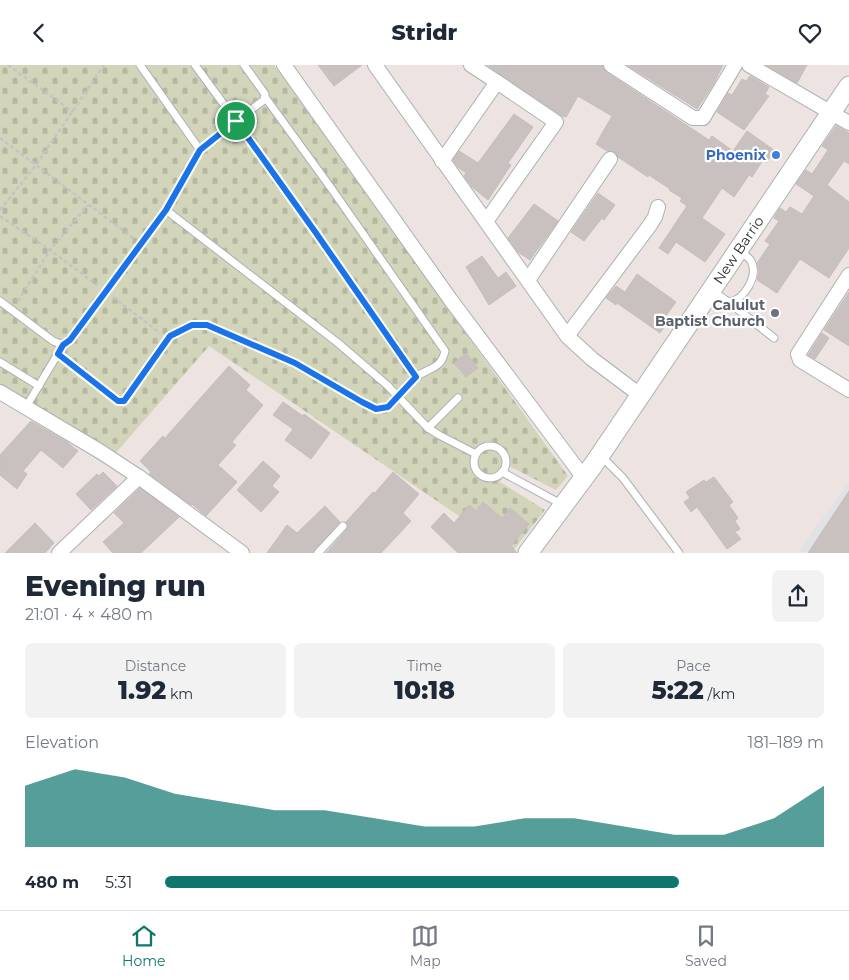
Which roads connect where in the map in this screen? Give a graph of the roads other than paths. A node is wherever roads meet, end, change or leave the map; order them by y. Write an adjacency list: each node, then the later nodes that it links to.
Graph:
1 (140, 65): 16 (lane)
2 (195, 65): 14 (lane)
3 (244, 65): 12 (lane)
4 (284, 65): 44 (street)
5 (376, 65): 18 (street)
6 (471, 65): 10 (street)
7 (611, 65): 8 (street)
8 (735, 65)
9 (749, 65): 13 (street)
10 (497, 82): 18 (street); 21 (street)
11 (849, 86): 13 (main road, New Barrio)
12 (265, 97): 14 (lane); 34 (lane)
13 (831, 112): 15 (street); 22 (main road, New Barrio)
14 (236, 121): 16 (lane); 34 (lane)
15 (849, 123)
16 (200, 150): 20 (lane)
17 (610, 159): 24 (street)
18 (442, 161): 21 (street)
19 (658, 207): 29 (street)
20 (166, 210): 31 (lane); 39 (lane)
21 (487, 220): 24 (street)
22 (738, 250): 25 (main road, New Barrio); 27 (lane)
23 (849, 275): 36 (street)
24 (528, 279): 29 (street)
25 (710, 290): 27 (lane); 38 (main road, New Barrio)
26 (0, 301): 31 (lane)
27 (729, 302): 30 (lane)
28 (170, 336): 32 (lane)
29 (567, 336): 38 (street)
30 (774, 339)
31 (63, 345): 32 (lane)
32 (58, 354): 35 (lane)
33 (0, 362): 35 (lane)
34 (416, 377): 39 (lane)
35 (39, 386): 41 (lane)
36 (849, 389)
37 (0, 392): 41 (street)
38 (640, 395): 44 (main road, New Barrio)
39 (398, 396): 42 (lane)
40 (458, 398): 42 (lane)
41 (26, 407): 46 (street)
42 (428, 427): 43 (lane)
43 (476, 454): 45 (lane); 45 (lane)
44 (592, 465): 47 (main road, New Barrio); 53 (lane)
45 (502, 472): 47 (lane)
46 (139, 477): 49 (street); 50 (street)
47 (563, 505): 52 (main road, New Barrio)
48 (343, 526): 51 (lane)
49 (59, 553)
50 (242, 553)
51 (318, 553)
52 (528, 553)
53 (679, 553)

